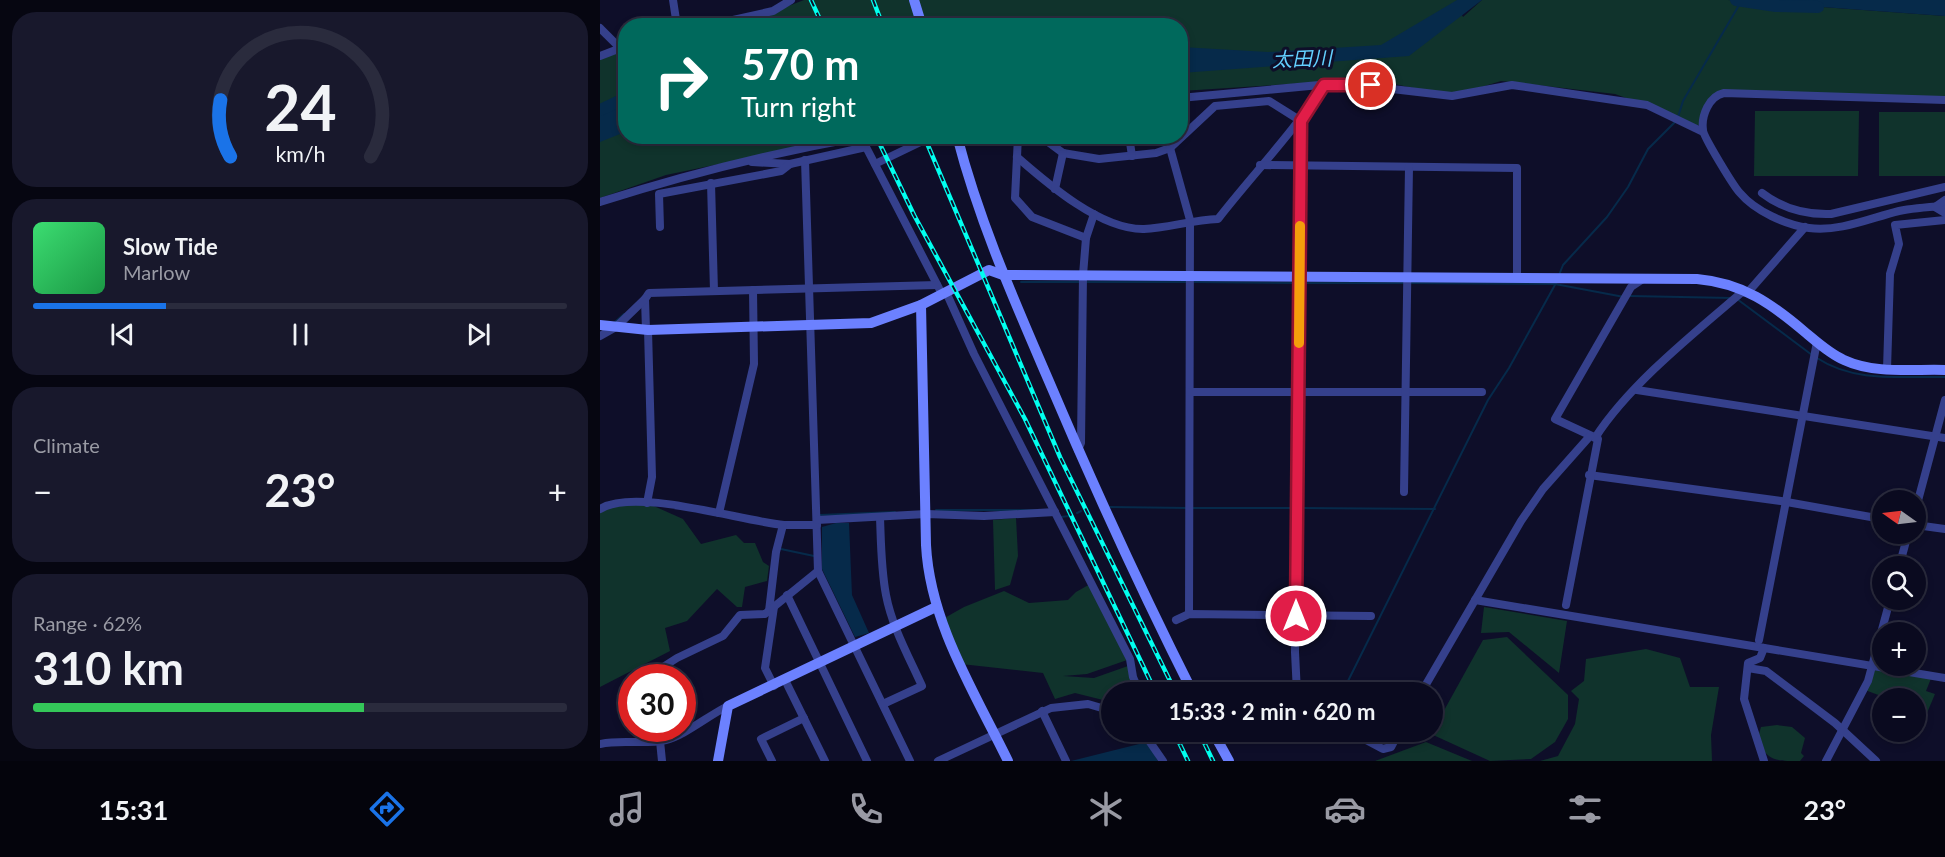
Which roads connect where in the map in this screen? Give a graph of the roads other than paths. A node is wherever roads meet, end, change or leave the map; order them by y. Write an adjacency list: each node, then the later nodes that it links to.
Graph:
1 (673, 0): 4 (street)
2 (791, 0): 5 (street)
3 (914, 0): 6 (street)
4 (675, 18)
5 (742, 18)
6 (920, 18)
7 (600, 28): 8 (street)
8 (618, 43)
9 (618, 49): 10 (street)
10 (600, 56)
11 (1324, 85): 12 (street); 14 (street); 16 (street)
12 (1188, 97)
13 (1945, 100): 16 (street)
14 (1301, 121): 15 (street); 32 (street); 33 (street)
15 (1188, 131)
16 (1703, 132): 48 (street)
17 (827, 144): 29 (street)
18 (916, 144): 31 (street)
19 (960, 144): 50 (street)
20 (1018, 144): 27 (street)
21 (1051, 144): 25 (street)
22 (1130, 144): 26 (street)
23 (1174, 144): 24 (street)
24 (1170, 148): 26 (street); 45 (street)
25 (1063, 153): 26 (street); 37 (street)
26 (1132, 156)
27 (1017, 157): 37 (street); 49 (street)
28 (805, 160): 30 (street); 31 (street); 59 (street)
29 (745, 161): 30 (street); 40 (street)
30 (790, 164): 35 (street)
31 (875, 164): 61 (street)
32 (1260, 165): 33 (street); 45 (street)
33 (1300, 166): 34 (street); 55 (street)
34 (1409, 168): 56 (street); 57 (street)
35 (711, 183): 47 (street); 62 (street)
36 (1945, 187): 38 (street)
37 (1055, 189): 44 (street)
38 (1762, 194)
39 (1945, 200): 42 (street)
40 (600, 202)
41 (1945, 206): 42 (street)
42 (1935, 207): 43 (street); 48 (street)
43 (1945, 213)
44 (1094, 214): 45 (street); 49 (street)
45 (1190, 220): 54 (street)
46 (1945, 220): 73 (street)
47 (660, 227)
48 (1805, 227): 63 (street)
49 (1086, 238): 53 (street)
50 (996, 253): 51 (street); 52 (street)
51 (989, 270): 52 (street); 61 (street)
52 (1003, 275): 53 (street); 85 (street)
53 (1083, 275): 54 (street); 85 (street)
54 (1191, 277): 55 (street); 76 (street)
55 (1299, 277): 56 (street); 78 (street)
56 (1409, 278): 57 (street); 79 (street)
57 (1517, 278): 58 (street)
58 (1644, 278): 63 (street); 83 (street)
59 (810, 288): 60 (street); 61 (street); 67 (street)
60 (753, 290): 62 (street); 69 (street)
61 (942, 290): 65 (street); 92 (street)
62 (714, 291): 64 (street)
63 (1749, 291): 72 (street); 75 (street)
64 (645, 299): 68 (street); 70 (street)
65 (921, 305): 67 (street); 94 (street)
66 (600, 325): 68 (street)
67 (810, 326): 69 (street); 97 (street)
68 (616, 327): 70 (street); 71 (street)
69 (755, 328): 70 (street); 93 (street)
70 (647, 330): 90 (street)
71 (600, 336)
72 (1817, 342): 73 (street); 81 (street)
73 (1887, 369): 74 (street)
74 (1945, 370)
75 (1637, 390): 81 (street); 83 (street)
76 (1190, 392): 78 (street); 107 (street)
77 (1482, 392): 79 (street)
78 (1299, 393): 79 (street); 108 (street)
79 (1406, 393): 88 (street)
80 (1945, 400): 82 (street)
81 (1802, 416): 82 (street); 89 (street)
82 (1935, 436): 84 (street); 87 (street)
83 (1593, 437): 86 (street); 103 (street)
84 (1945, 438)
85 (1078, 450): 124 (street)
86 (1590, 475): 89 (street); 104 (street)
87 (1921, 490)
88 (1404, 492)
89 (1786, 501): 96 (street); 112 (street)
90 (647, 503): 91 (street); 93 (street)
91 (600, 509)
92 (1055, 512): 94 (street); 123 (street)
93 (719, 513): 98 (street)
94 (926, 514): 95 (street); 105 (street)
95 (880, 516): 97 (street); 111 (street)
96 (1872, 517)
97 (817, 522): 98 (street); 101 (street)
98 (783, 525): 106 (street)
99 (1926, 526): 100 (street)
100 (1945, 529)
101 (818, 571): 102 (street); 113 (street)
102 (788, 595): 106 (street); 115 (street)
103 (1475, 600): 114 (street); 126 (street)
104 (1566, 605)
105 (936, 607): 111 (street); 135 (street)
106 (772, 609): 116 (street); 127 (street)
107 (1189, 614): 108 (street); 110 (street)
108 (1296, 616): 109 (street); 125 (street)
109 (1371, 616)
110 (1176, 620)
111 (895, 627): 113 (street); 128 (street)
112 (1759, 640)
113 (855, 646): 115 (street); 128 (street)
114 (1764, 648): 117 (street); 118 (street)
115 (820, 663): 122 (street); 148 (street)
116 (668, 664)
117 (1872, 666)
118 (1748, 668): 134 (street); 155 (street)
119 (1872, 669): 134 (street)
120 (1926, 675): 121 (street)
121 (1945, 678)
122 (785, 680): 127 (street); 132 (street)
123 (1135, 682)
124 (1187, 682)
125 (1297, 682)
126 (1427, 682)
127 (774, 686): 129 (street)
128 (883, 704): 149 (street)
129 (728, 706): 133 (street); 146 (street)
130 (1101, 709): 131 (street)
131 (1042, 711): 135 (street); 152 (street)
132 (804, 718): 144 (street); 147 (street)
133 (696, 724)
134 (1842, 732): 156 (street); 157 (street)
135 (996, 735): 143 (street); 151 (street)
136 (618, 741): 142 (street)
137 (660, 742): 145 (street)
138 (1150, 742): 153 (street)
139 (1219, 742): 154 (street)
140 (1371, 742): 141 (street)
141 (1394, 742)
142 (600, 744)
143 (954, 757): 150 (street)
144 (769, 760)
145 (662, 761)
146 (718, 761)
147 (825, 761)
148 (867, 761)
149 (910, 761)
150 (938, 761)
151 (1008, 761)
152 (1066, 761)
153 (1163, 761)
154 (1229, 761)
155 (1764, 761)
156 (1826, 761)
157 (1876, 761)

